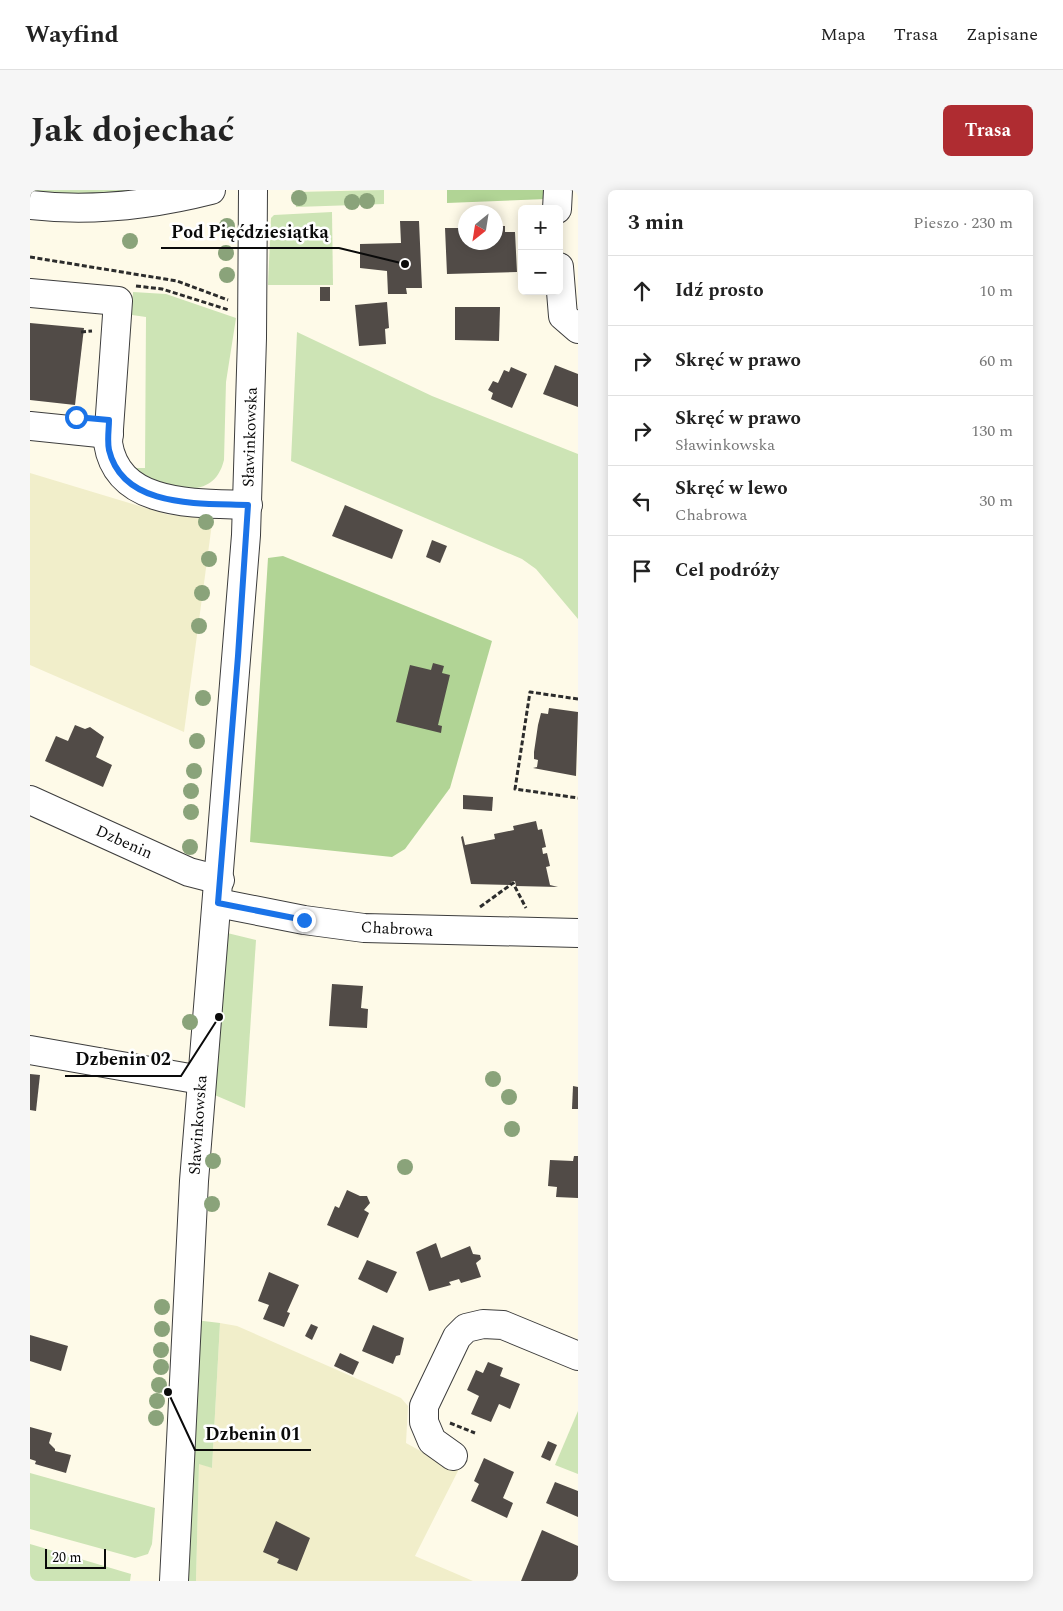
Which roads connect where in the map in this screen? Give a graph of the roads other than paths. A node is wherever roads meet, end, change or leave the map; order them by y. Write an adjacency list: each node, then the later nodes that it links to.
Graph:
1 (211, 190): 4 (street)
2 (253, 190): 12 (street, Sławinkowska)
3 (558, 190): 5 (street)
4 (30, 205)
5 (557, 205)
6 (30, 293): 11 (street)
7 (561, 295): 8 (street)
8 (578, 329)
9 (76, 417): 11 (street)
10 (30, 426): 11 (street)
11 (109, 427): 12 (street)
12 (248, 505): 14 (street, Sławinkowska)
13 (30, 800): 14 (street, Dzbenin)
14 (218, 891): 15 (street, Chabrowa); 17 (street, Sławinkowska)
15 (578, 933)
16 (30, 1050): 17 (street)
17 (201, 1080): 20 (street, Sławinkowska)
18 (578, 1356): 19 (street)
19 (453, 1456)
20 (174, 1581)

